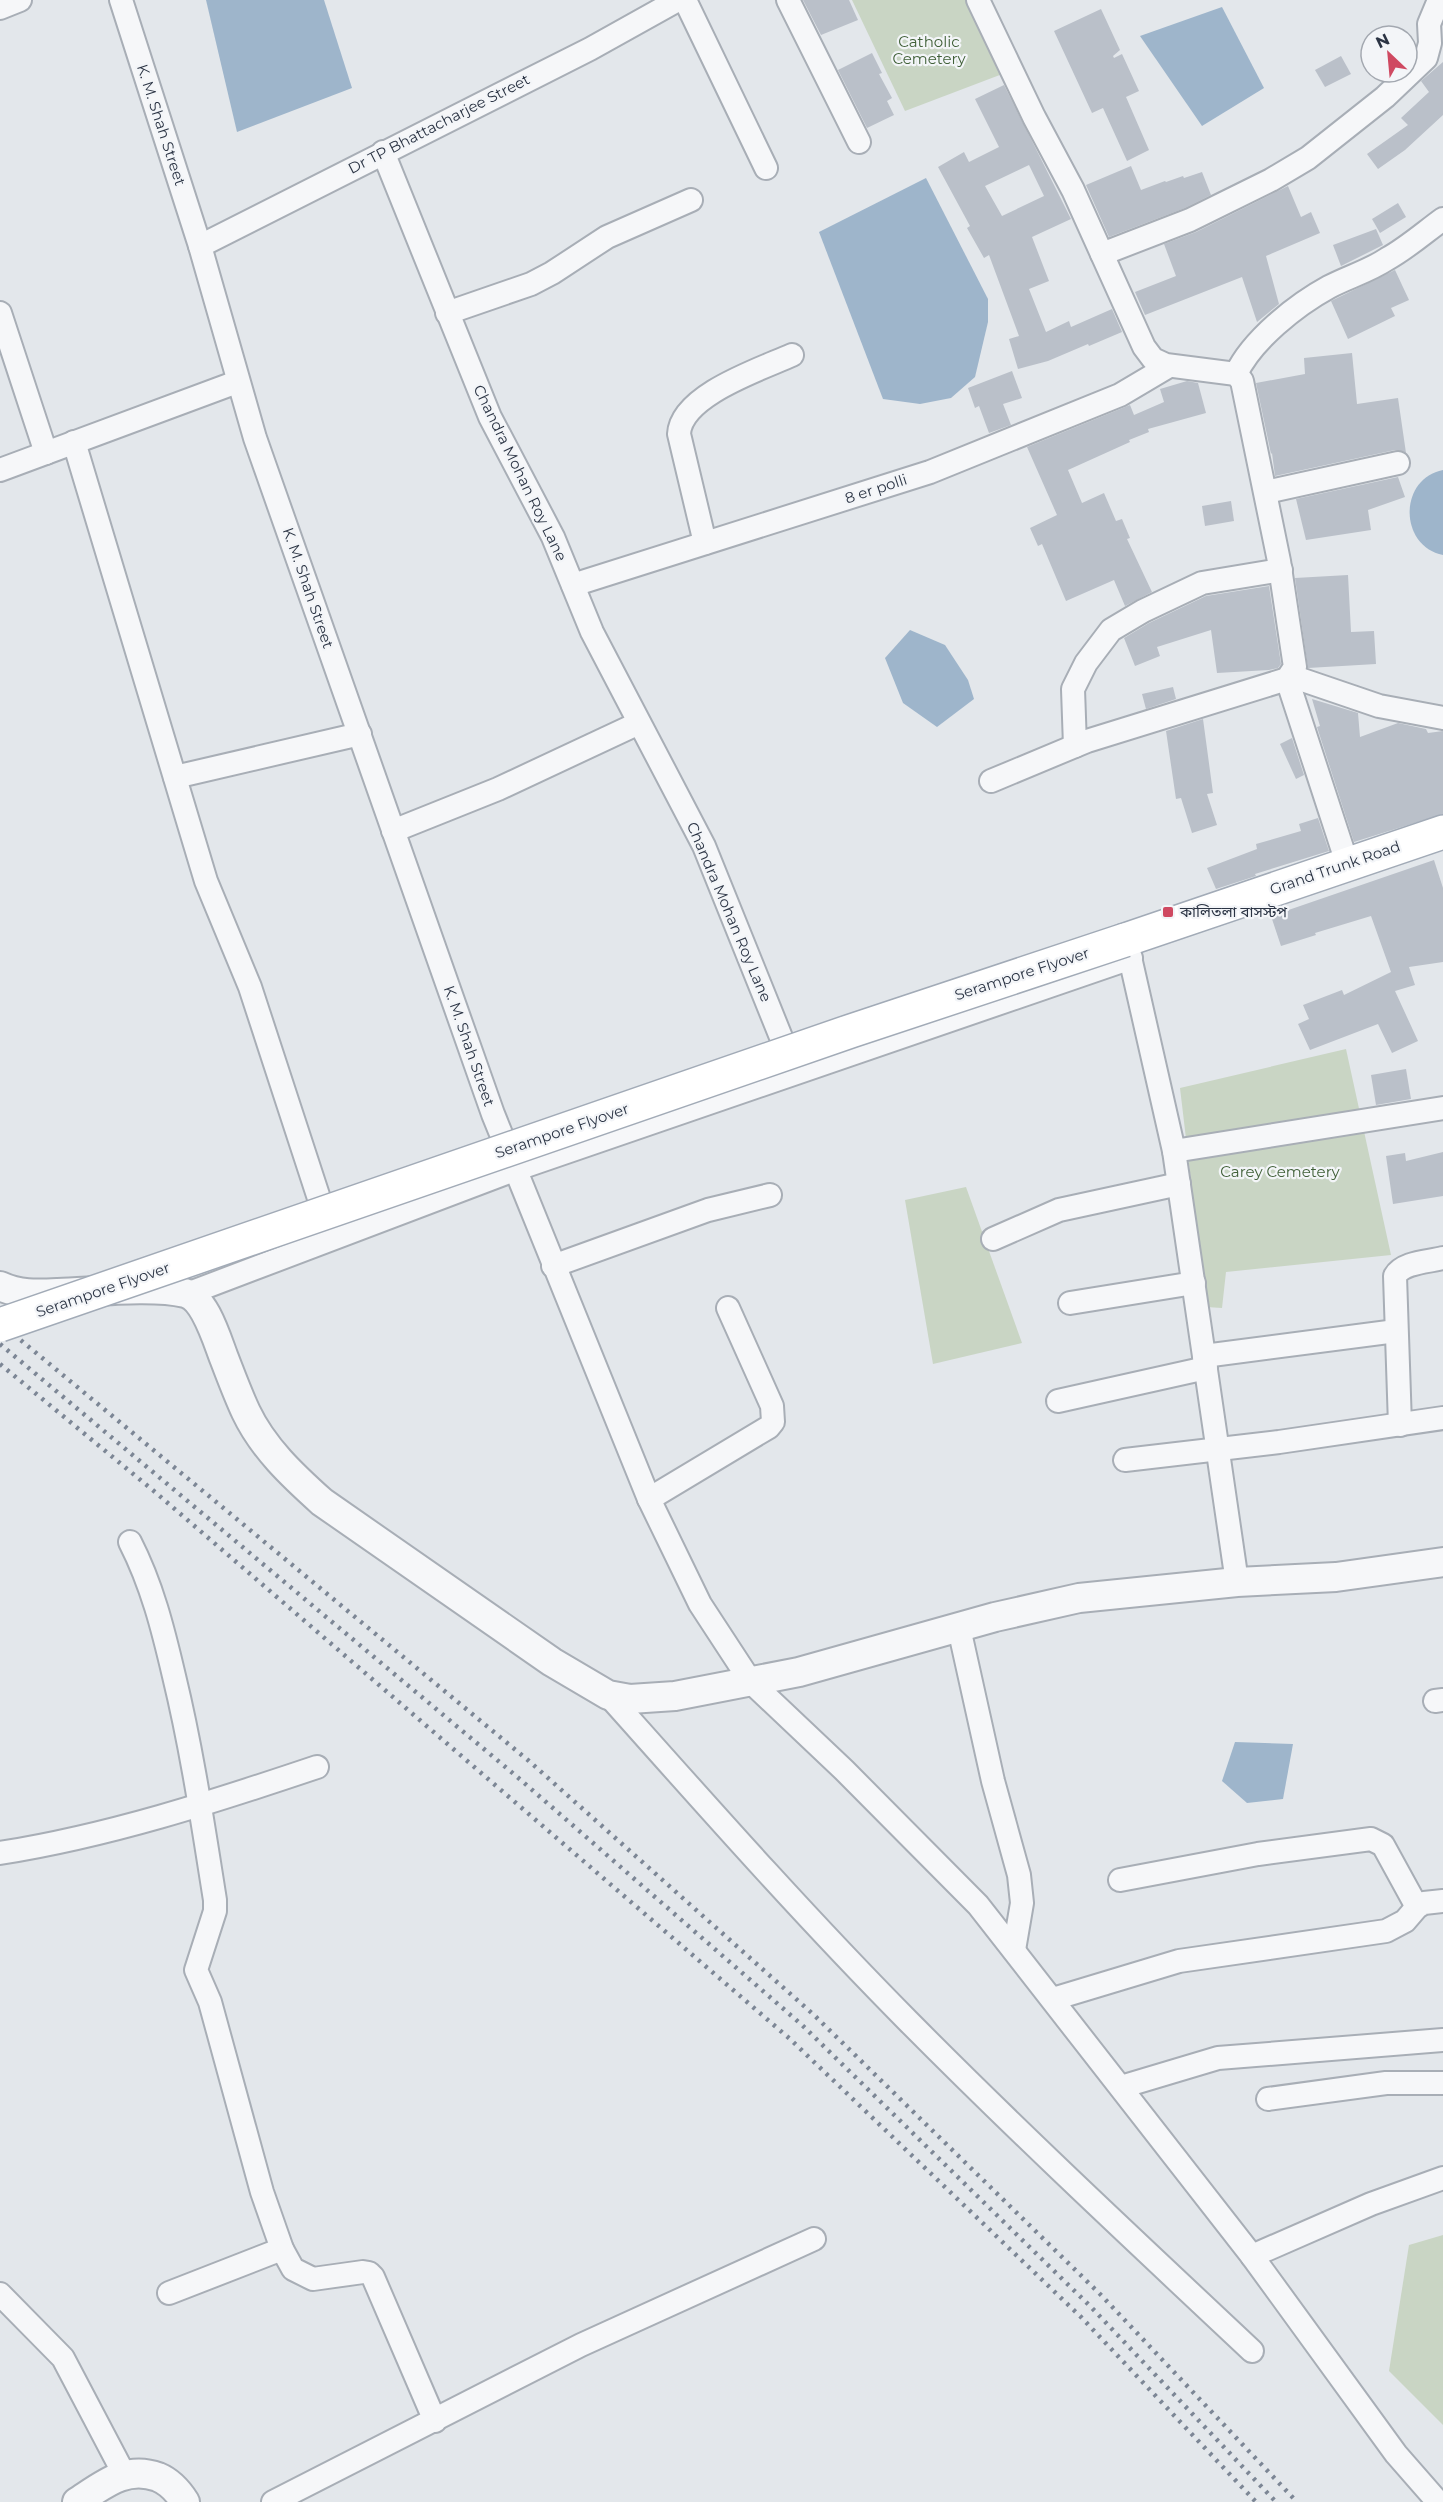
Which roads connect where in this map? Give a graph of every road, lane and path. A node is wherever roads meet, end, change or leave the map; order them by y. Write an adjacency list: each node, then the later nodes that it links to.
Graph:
1 (20, 0): 8 (street)
2 (121, 0): 14 (street, K. M. Shah Street)
3 (678, 0): 10 (street, Dr TP Bhattacharjee Street)
4 (685, 0): 11 (street)
5 (788, 0): 9 (street)
6 (978, 0): 15 (street)
7 (1440, 0): 15 (street)
8 (0, 8)
9 (859, 142)
10 (382, 153): 14 (street, Dr TP Bhattacharjee Street); 17 (street, Chandra Mohan Roy Lane)
11 (766, 168)
12 (691, 200): 17 (street)
13 (1443, 219): 20 (street)
14 (200, 246): 21 (street, K. M. Shah Street)
15 (1102, 254): 19 (street)
16 (0, 313): 23 (street)
17 (447, 313): 29 (street, Chandra Mohan Roy Lane)
18 (792, 355): 27 (street)
19 (1169, 366): 20 (street); 27 (street, 8 er polli)
20 (1236, 374): 26 (street)
21 (237, 382): 22 (street); 33 (street, K. M. Shah Street)
22 (74, 442): 23 (street); 35 (street)
23 (46, 453): 25 (street)
24 (1398, 463): 26 (street)
25 (0, 470)
26 (1266, 492): 28 (street)
27 (705, 543): 29 (street, 8 er polli)
28 (1281, 570): 30 (street); 34 (street)
29 (573, 585): 32 (street, Chandra Mohan Roy Lane)
30 (1289, 678): 31 (street); 34 (street); 39 (street)
31 (1443, 718)
32 (639, 723): 37 (street); 41 (street, Chandra Mohan Roy Lane)
33 (360, 734): 35 (street); 37 (street, K. M. Shah Street)
34 (1075, 746): 36 (street)
35 (175, 777): 47 (street)
36 (991, 781)
37 (393, 831): 44 (street, K. M. Shah Street)
38 (1443, 832): 39 (main road, Grand Trunk Road)
39 (1347, 863): 40 (main road, Grand Trunk Road)
40 (1128, 949): 41 (street); 43 (street); 56 (main road, Serampore Flyover, bridge)
41 (795, 1072): 44 (street)
42 (1443, 1108): 43 (street)
43 (1174, 1151): 45 (street)
44 (514, 1170): 47 (street); 50 (street, K. M. Shah Street)
45 (1179, 1184): 48 (street); 51 (street)
46 (770, 1195): 50 (street)
47 (332, 1239): 53 (street)
48 (993, 1239)
49 (1443, 1258): 57 (street)
50 (553, 1266): 64 (street, K. M. Shah Street)
51 (1194, 1283): 54 (street); 58 (street)
52 (0, 1286): 53 (street)
53 (187, 1294): 70 (street)
54 (1070, 1303)
55 (728, 1308): 64 (street)
56 (0, 1325)
57 (1396, 1331): 58 (street); 61 (street)
58 (1205, 1362): 59 (street); 62 (street)
59 (1058, 1401)
60 (1443, 1418): 61 (street)
61 (1400, 1425): 62 (street)
62 (1218, 1449): 63 (street); 67 (street)
63 (1125, 1460)
64 (649, 1500): 69 (street, K. M. Shah Street)
65 (130, 1542): 72 (street)
66 (1443, 1562): 67 (street)
67 (1237, 1582): 68 (street)
68 (960, 1628): 69 (street); 77 (street)
69 (751, 1682): 70 (street); 77 (street, K. M. Shah Street)
70 (608, 1695): 89 (street)
71 (317, 1767): 72 (street)
72 (200, 1806): 73 (street); 85 (street)
73 (0, 1853)
74 (1120, 1880): 76 (street)
75 (1443, 1901): 76 (street)
76 (1417, 1907): 78 (street)
77 (1014, 1950): 78 (street, K. M. Shah Street)
78 (1053, 1999): 81 (street, K. M. Shah Street)
79 (1443, 2040): 81 (street)
80 (1443, 2083): 82 (street)
81 (1121, 2087): 86 (street, K. M. Shah Street)
82 (1268, 2099)
83 (1443, 2178): 86 (street)
84 (814, 2239): 90 (street)
85 (282, 2248): 87 (street); 90 (street)
86 (1252, 2256): 95 (street, K. M. Shah Street)
87 (169, 2293)
88 (0, 2294): 91 (street)
89 (1252, 2351)
90 (435, 2421): 94 (street)
91 (124, 2474): 92 (street); 93 (street)
92 (94, 2497)
93 (185, 2502)
94 (273, 2502)
95 (1438, 2502)

